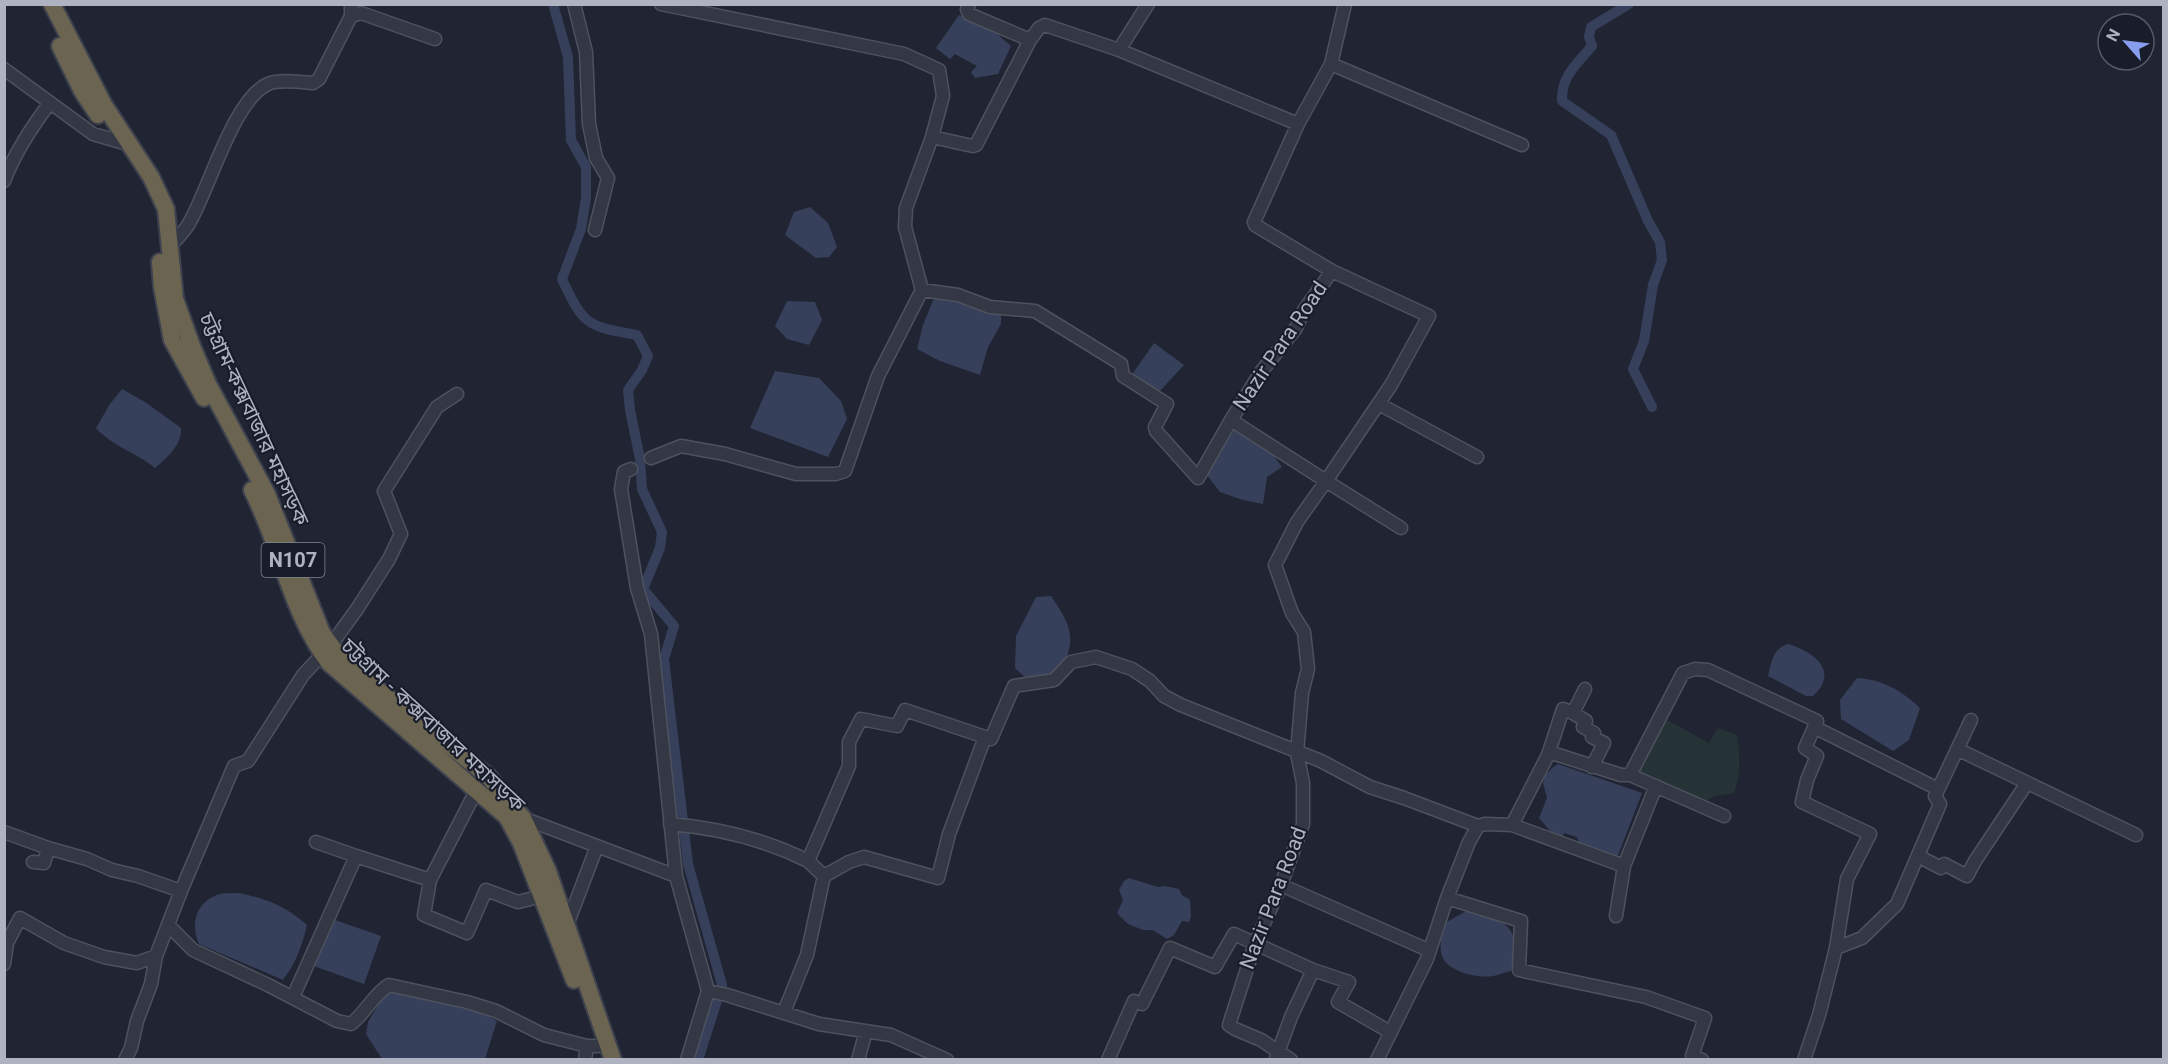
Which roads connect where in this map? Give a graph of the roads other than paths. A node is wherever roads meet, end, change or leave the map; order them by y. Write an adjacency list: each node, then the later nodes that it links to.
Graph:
1 (41, 4): 17 (highway, চট্টগ্রাম - কক্সবাজার মহাসড়ক / N107)
2 (52, 4): 17 (highway, চট্টগ্রাম-কক্সবাজার মহাসড়ক / N107)
3 (574, 4): 20 (street)
4 (661, 4): 16 (street)
5 (969, 4): 10 (street)
6 (1148, 4): 11 (street)
7 (1345, 4): 12 (street, Nazir Para Road)
8 (351, 10): 9 (street); 21 (street)
9 (435, 39)
10 (1030, 40): 11 (street); 16 (street)
11 (1119, 50): 15 (street)
12 (1331, 64): 15 (street, Nazir Para Road); 18 (street)
13 (4, 69): 14 (street)
14 (50, 104): 17 (street); 19 (street)
15 (1298, 124): 22 (street, Nazir Para Road)
16 (932, 137): 23 (street)
17 (123, 143): 21 (highway, চট্টগ্রাম-কক্সবাজার মহাসড়ক / N107); 32 (highway, চট্টগ্রাম - কক্সবাজার মহাসড়ক / N107)
18 (1522, 145)
19 (4, 181)
20 (595, 230)
21 (170, 246): 32 (highway, চট্টগ্রাম-কক্সবাজার মহাসড়ক / N107)
22 (1332, 270): 25 (street); 26 (street, Nazir Para Road)
23 (922, 290): 26 (street); 28 (street)
24 (457, 394): 32 (street)
25 (1379, 404): 27 (street); 30 (street)
26 (1231, 420): 30 (street, Nazir Para Road)
27 (1477, 457)
28 (651, 458)
29 (631, 469): 49 (street)
30 (1326, 481): 31 (street); 39 (street, Nazir Para Road)
31 (1401, 528)
32 (327, 650): 46 (highway, চট্টগ্রাম - কক্সবাজার মহাসড়ক / N107); 48 (highway, চট্টগ্রাম-কক্সবাজার মহাসড়ক / N107); 66 (street)
33 (1585, 689): 34 (street)
34 (1573, 713): 40 (street); 41 (street)
35 (1971, 720): 38 (street)
36 (1814, 727): 42 (street); 45 (street); 73 (street)
37 (985, 737): 39 (street); 59 (street); 63 (street)
38 (1957, 749): 43 (street); 45 (street)
39 (1297, 753): 51 (street); 65 (street, Nazir Para Road)
40 (1548, 755): 41 (street); 50 (street)
41 (1592, 767): 42 (street)
42 (1630, 775): 44 (street)
43 (2027, 783): 53 (street); 58 (street)
44 (1656, 786): 47 (street); 61 (street)
45 (1938, 789): 58 (street)
46 (476, 791): 64 (street); 67 (highway, চট্টগ্রাম - কক্সবাজার মহাসড়ক / N107)
47 (1724, 816)
48 (524, 818): 55 (street); 71 (highway, চট্টগ্রাম-কক্সবাজার মহাসড়ক / N107)
49 (670, 824): 59 (street); 62 (street)
50 (1512, 825): 51 (street); 61 (street)
51 (1478, 826): 68 (street)
52 (4, 832): 56 (street)
53 (2136, 835)
54 (316, 842): 57 (street)
55 (597, 846): 62 (street); 71 (street)
56 (48, 848): 60 (street); 66 (street)
57 (356, 856): 64 (street); 79 (street)
58 (1918, 856): 73 (street)
59 (808, 861): 63 (street)
60 (33, 862)
61 (1624, 866): 69 (street)
62 (676, 876): 78 (street)
63 (824, 876): 80 (street)
64 (430, 880): 67 (street)
65 (1281, 885): 72 (street, Nazir Para Road); 74 (street)
66 (181, 891): 70 (street)
67 (542, 896): 83 (highway, চট্টগ্রাম - কক্সবাজার মহাসড়ক / N107)
68 (1447, 898): 74 (street); 94 (street)
69 (1616, 916)
70 (168, 925): 75 (street); 79 (street)
71 (567, 926): 87 (highway, চট্টগ্রাম-কক্সবাজার মহাসড়ক / N107)
72 (1255, 944): 77 (street); 84 (street, Nazir Para Road); 91 (street)
73 (1836, 948): 95 (street)
74 (1428, 950): 82 (street)
75 (156, 956): 76 (street); 85 (street)
76 (4, 964)
77 (1313, 970): 82 (street); 84 (street)
78 (708, 991): 80 (street); 88 (street)
79 (293, 997): 83 (street)
80 (784, 1012): 81 (street)
81 (866, 1031): 89 (street); 90 (street)
82 (1390, 1032): 93 (street)
83 (596, 1050): 86 (street)
84 (1277, 1056): 92 (street, Nazir Para Road)
85 (125, 1059)
86 (585, 1059)
87 (613, 1059)
88 (687, 1059)
89 (858, 1059)
90 (947, 1059)
91 (1108, 1059)
92 (1291, 1059)
93 (1377, 1059)
94 (1702, 1059)
95 (1804, 1059)

